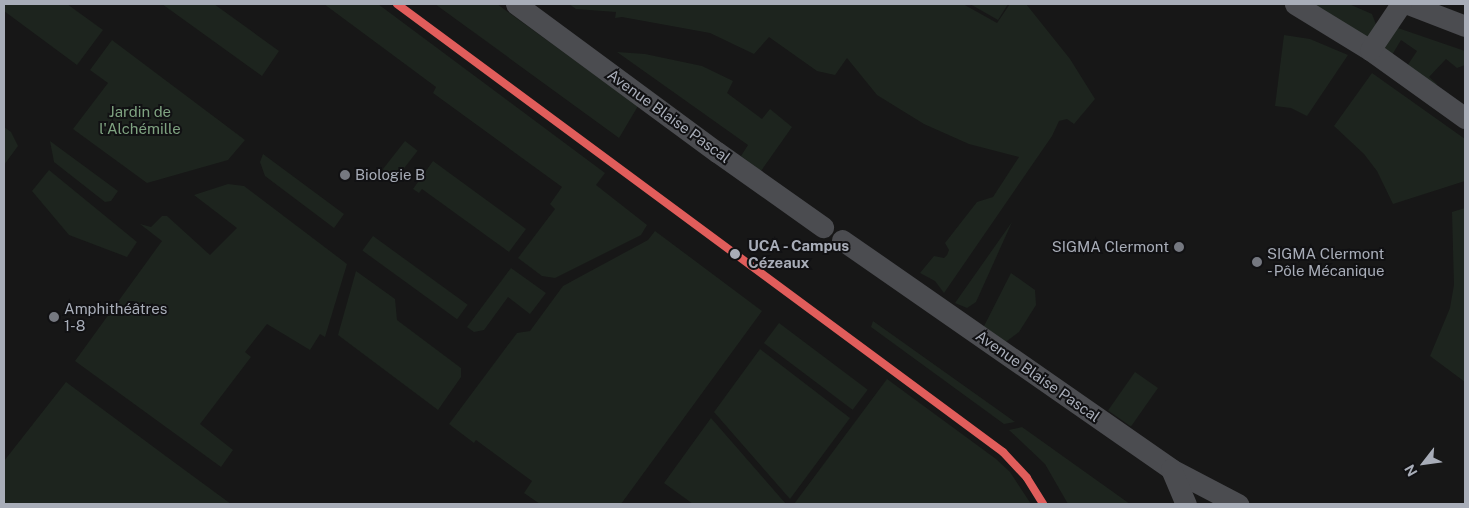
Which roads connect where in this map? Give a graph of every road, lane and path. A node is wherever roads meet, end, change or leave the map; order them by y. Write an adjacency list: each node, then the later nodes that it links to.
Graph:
1 (516, 4): 8 (street, Avenue Blaise Pascal)
2 (1295, 4): 6 (street)
3 (1401, 4): 6 (street)
4 (1408, 4): 5 (street)
5 (1465, 26)
6 (1370, 50): 7 (street)
7 (1465, 118)
8 (823, 226)
9 (842, 240): 10 (street, Avenue Blaise Pascal)
10 (1171, 469): 11 (street); 12 (street, Avenue Blaise Pascal)
11 (1186, 504)
12 (1238, 504)

